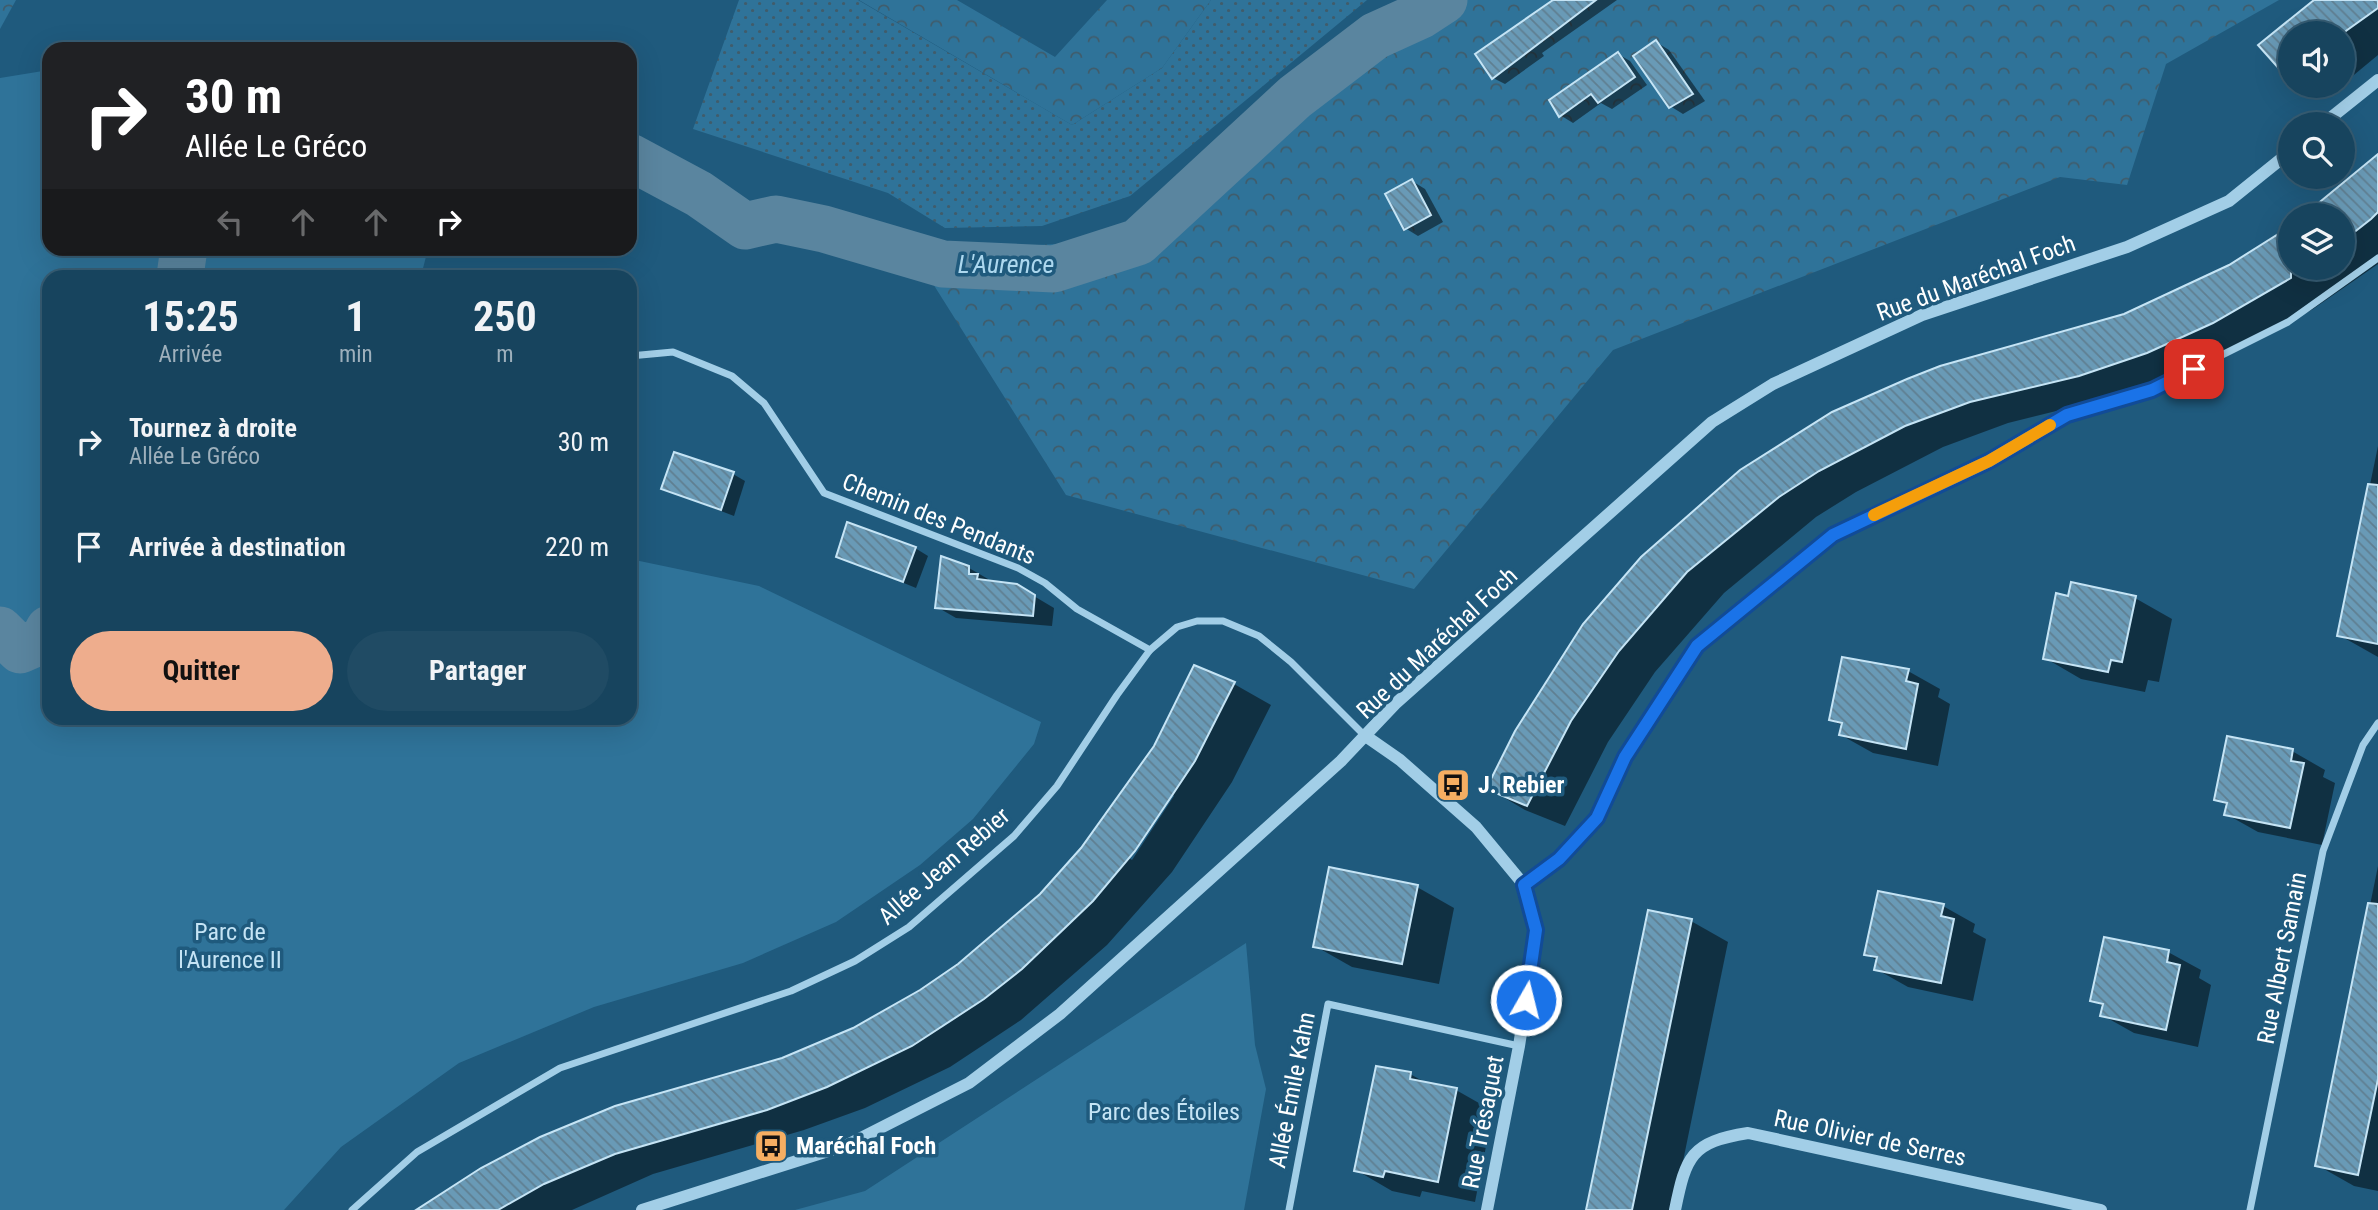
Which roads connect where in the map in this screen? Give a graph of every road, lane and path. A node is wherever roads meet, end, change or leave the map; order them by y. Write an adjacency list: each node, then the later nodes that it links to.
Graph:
1 (2378, 80): 2 (street)
2 (2338, 112)
3 (2278, 161): 8 (street, Rue du Maréchal Foch)
4 (2378, 258): 9 (street)
5 (637, 355): 6 (street, Chemin des Pendants)
6 (1150, 650): 8 (street, Allée Jean Rebier); 11 (street, Allée Jean Rebier)
7 (2378, 723): 17 (street, Rue Albert Samain)
8 (1367, 737): 9 (street, Rue Trésaguet); 12 (street, Rue du Maréchal Foch)
9 (1524, 885): 10 (street, Rue Trésaguet)
10 (1519, 1046): 13 (street, Allée Émile Kahn); 14 (street, Rue Trésaguet)
11 (352, 1210)
12 (642, 1210)
13 (1289, 1210)
14 (1487, 1210)
15 (1675, 1210): 16 (street, Rue Olivier de Serres)
16 (2101, 1210)
17 (2250, 1210)

